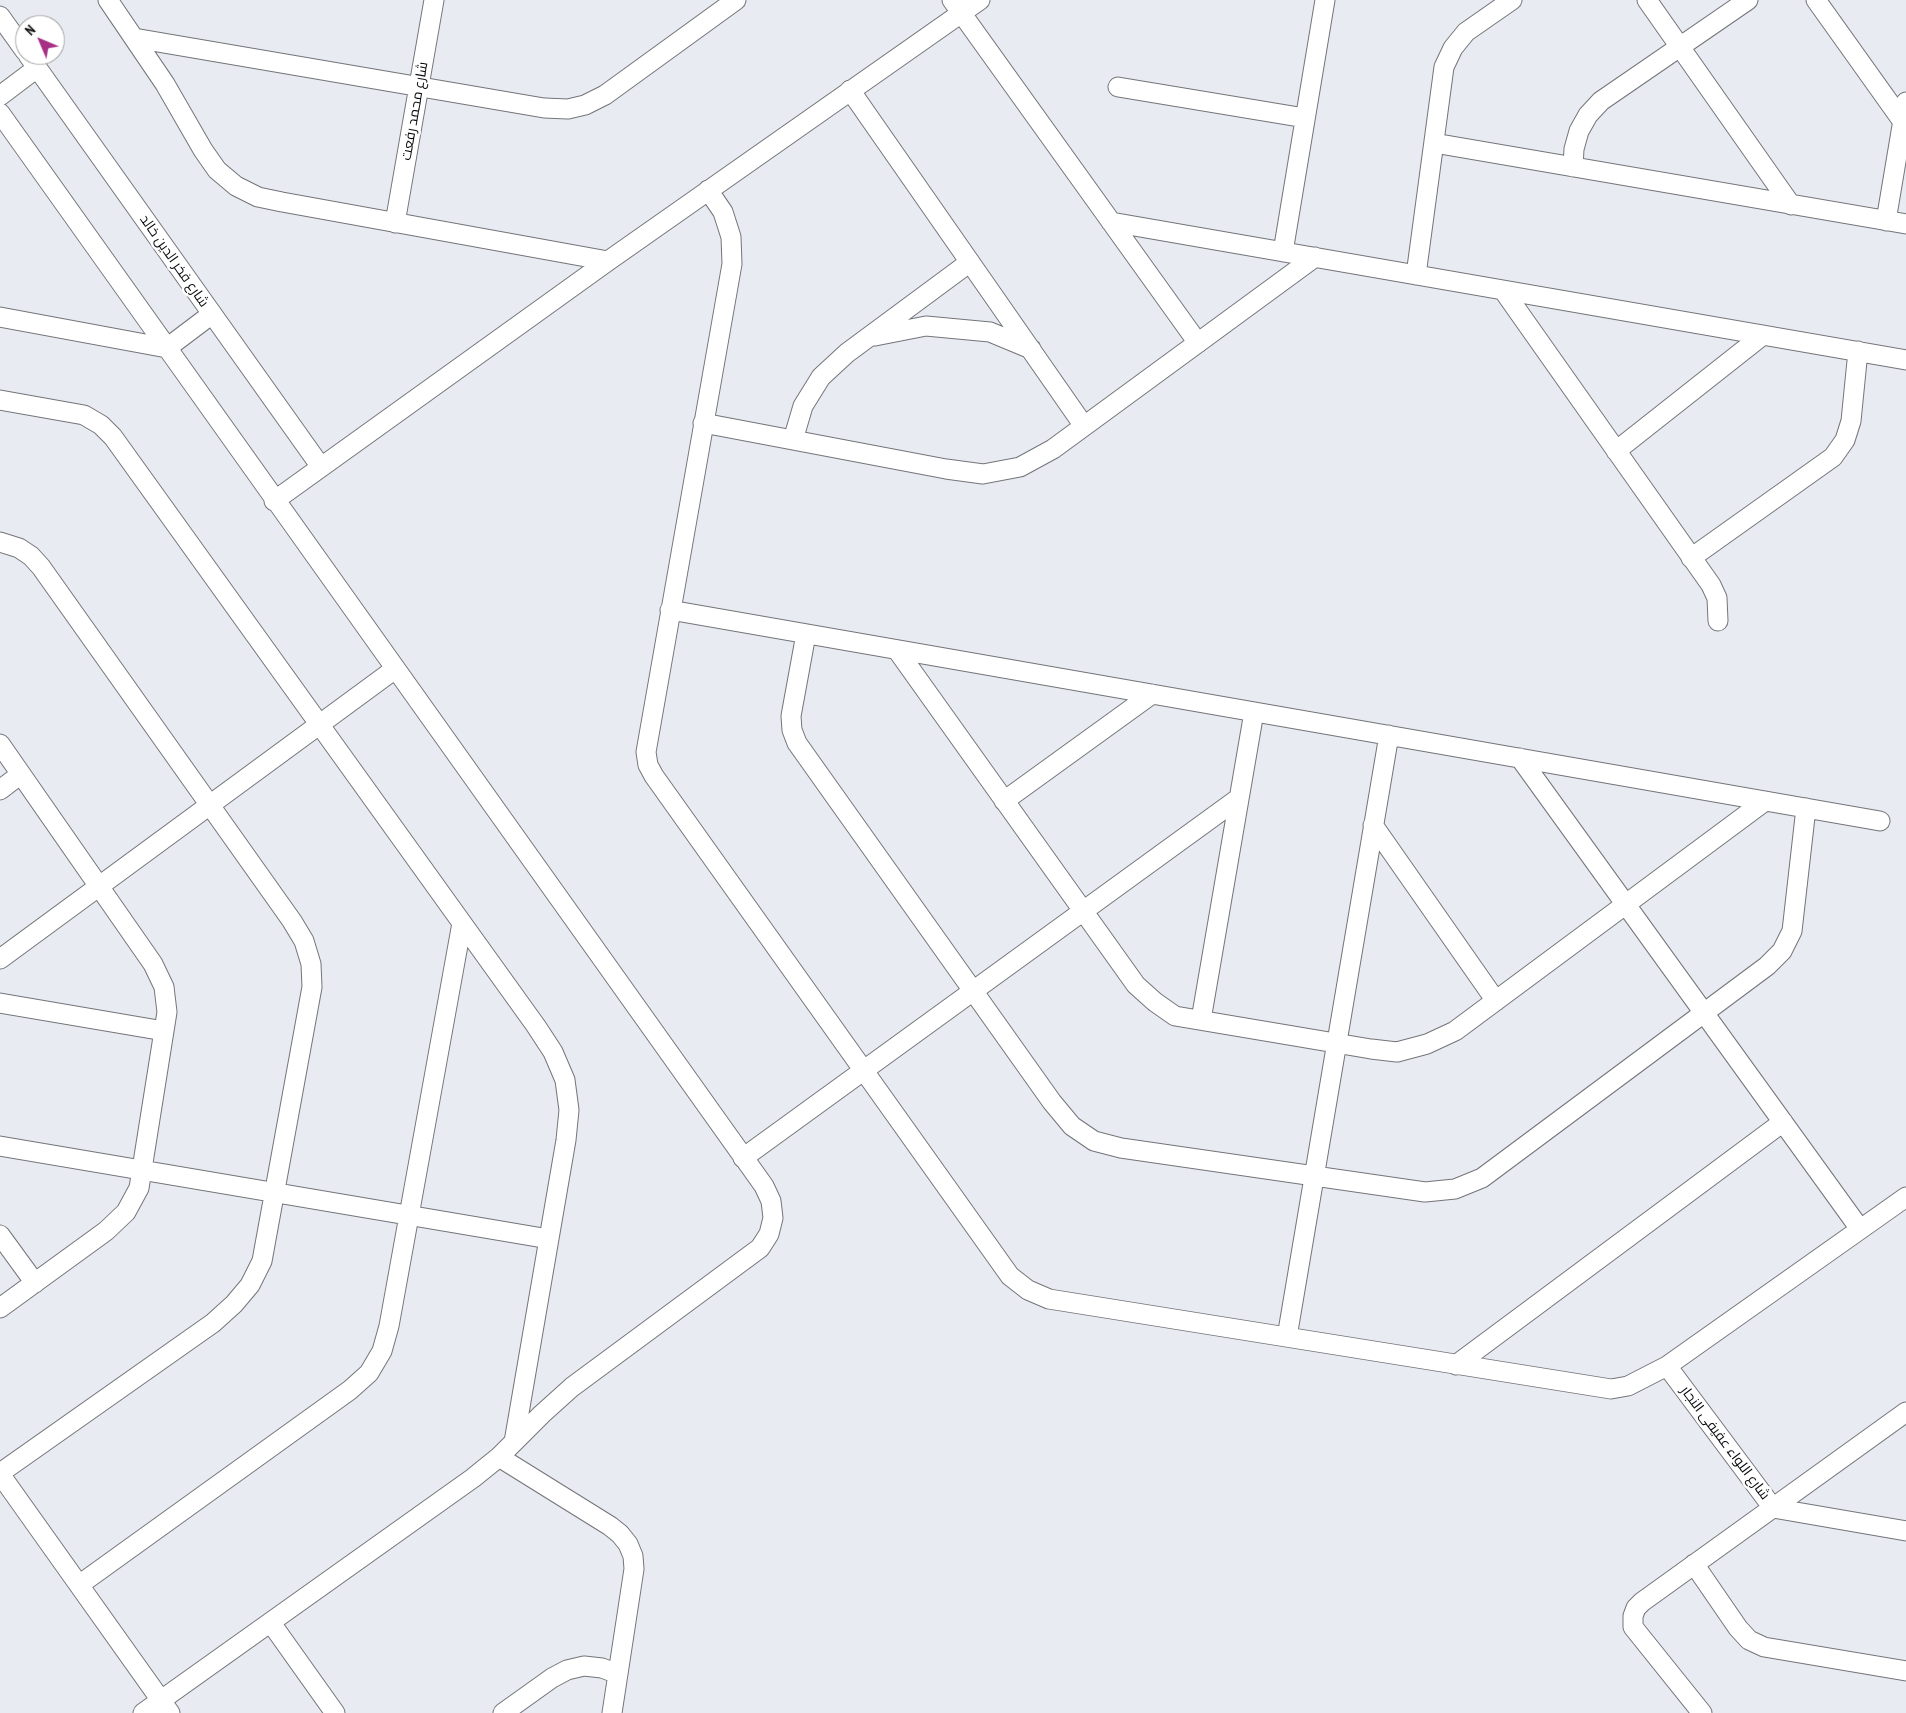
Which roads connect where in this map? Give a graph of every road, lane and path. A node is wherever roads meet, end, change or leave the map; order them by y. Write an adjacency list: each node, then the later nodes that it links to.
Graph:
1 (108, 0): 13 (street)
2 (434, 0): 17 (street, شارع محمد رفعت)
3 (736, 0): 17 (street)
4 (980, 0): 10 (street)
5 (1325, 0): 23 (street)
6 (1512, 0): 25 (street)
7 (1647, 0): 14 (street)
8 (1748, 0): 14 (street)
9 (1816, 0): 24 (street)
10 (956, 7): 19 (street); 30 (street)
11 (0, 16): 12 (street)
12 (15, 37)
13 (134, 38): 17 (street); 31 (street)
14 (1680, 47): 26 (street); 28 (street)
15 (29, 65): 20 (street)
16 (34, 65): 39 (street, شارع فخر الدين خالد)
17 (419, 86): 31 (street, شارع محمد رفعت)
18 (1118, 86): 23 (street)
19 (850, 90): 27 (street); 36 (street)
20 (0, 96)
21 (1906, 102): 24 (street)
22 (0, 113): 44 (street)
23 (1305, 118): 33 (street)
24 (1903, 122): 29 (street)
25 (1434, 143): 26 (street); 37 (street)
26 (1573, 167): 28 (street)
27 (708, 190): 35 (street); 49 (street)
28 (1791, 204): 29 (street)
29 (1886, 221): 32 (street)
30 (1111, 222): 33 (street); 43 (street)
31 (396, 223): 35 (street)
32 (1906, 224)
33 (1283, 252): 34 (street)
34 (1315, 258): 37 (street); 43 (street)
35 (608, 261): 53 (street)
36 (970, 262): 42 (street); 45 (street)
37 (1416, 275): 38 (street)
38 (1503, 290): 41 (street); 52 (street)
39 (212, 314): 44 (street); 53 (street, شارع فخر الدين خالد)
40 (0, 318): 44 (street)
41 (1763, 335): 46 (street); 52 (street)
42 (868, 338): 45 (street); 51 (street)
43 (1198, 343): 50 (street)
44 (167, 348): 54 (street)
45 (1031, 350): 50 (street)
46 (1858, 352): 47 (street); 56 (street)
47 (1906, 360)
48 (0, 400): 64 (street)
49 (703, 422): 51 (street); 57 (street)
50 (1084, 426): 51 (street)
51 (793, 440)
52 (1616, 450): 56 (street)
53 (321, 467): 54 (street)
54 (274, 500): 61 (street)
55 (0, 542): 73 (street)
56 (1691, 558): 58 (street)
57 (670, 610): 59 (street); 89 (street)
58 (1718, 621)
59 (806, 634): 60 (street); 82 (street)
60 (896, 650): 62 (street); 71 (street)
61 (395, 669): 64 (street); 92 (street)
62 (1152, 694): 63 (street); 71 (street)
63 (1254, 712): 65 (street); 70 (street)
64 (319, 725): 73 (street); 80 (street)
65 (1388, 736): 67 (street); 76 (street)
66 (0, 744): 68 (street)
67 (1520, 758): 72 (street); 78 (street)
68 (21, 774): 69 (street); 77 (street)
69 (0, 790)
70 (1239, 798): 79 (street); 86 (street)
71 (1004, 800): 79 (street)
72 (1765, 801): 74 (street); 78 (street)
73 (210, 805): 77 (street); 95 (street)
74 (1806, 808): 75 (street); 85 (street)
75 (1880, 821)
76 (1373, 825): 83 (street); 88 (street)
77 (100, 886): 81 (street); 87 (street)
78 (1626, 904): 83 (street); 85 (street)
79 (1083, 911): 82 (street); 86 (street)
80 (462, 923): 97 (street); 100 (street)
81 (0, 959)
82 (973, 991): 89 (street); 94 (street)
83 (1496, 1001): 88 (street)
84 (0, 1003): 87 (street)
85 (1704, 1013): 90 (street); 94 (street)
86 (1201, 1020): 88 (street)
87 (164, 1031): 93 (street)
88 (1337, 1043): 94 (street)
89 (863, 1070): 92 (street); 103 (street)
90 (1782, 1122): 98 (street); 104 (street)
91 (0, 1146): 93 (street)
92 (743, 1158): 107 (street)
93 (143, 1170): 95 (street); 101 (street)
94 (1314, 1176): 103 (street)
95 (274, 1192): 97 (street); 109 (street)
96 (1906, 1197): 98 (street)
97 (408, 1214): 100 (street); 113 (street)
98 (1860, 1229): 105 (street)
99 (0, 1235): 101 (street)
100 (549, 1239): 107 (street)
101 (35, 1283): 102 (street)
102 (0, 1308)
103 (1287, 1337): 104 (street)
104 (1456, 1365): 105 (street)
105 (1668, 1366): 110 (street, شارع اللواء عفيفى النجار)
106 (1906, 1412): 110 (street)
107 (514, 1442): 108 (street)
108 (499, 1457): 114 (street); 116 (street)
109 (0, 1474): 113 (street)
110 (1773, 1508): 111 (street, شارع اللواء عفيفى النجار); 112 (street)
111 (1906, 1531)
112 (1694, 1564): 115 (street); 122 (street)
113 (79, 1585): 117 (street)
114 (271, 1623): 117 (street); 119 (street)
115 (1906, 1671)
116 (618, 1674): 120 (street); 121 (street)
117 (165, 1707): 118 (street)
118 (143, 1713)
119 (335, 1713)
120 (503, 1713)
121 (612, 1713)
122 (1702, 1713)

